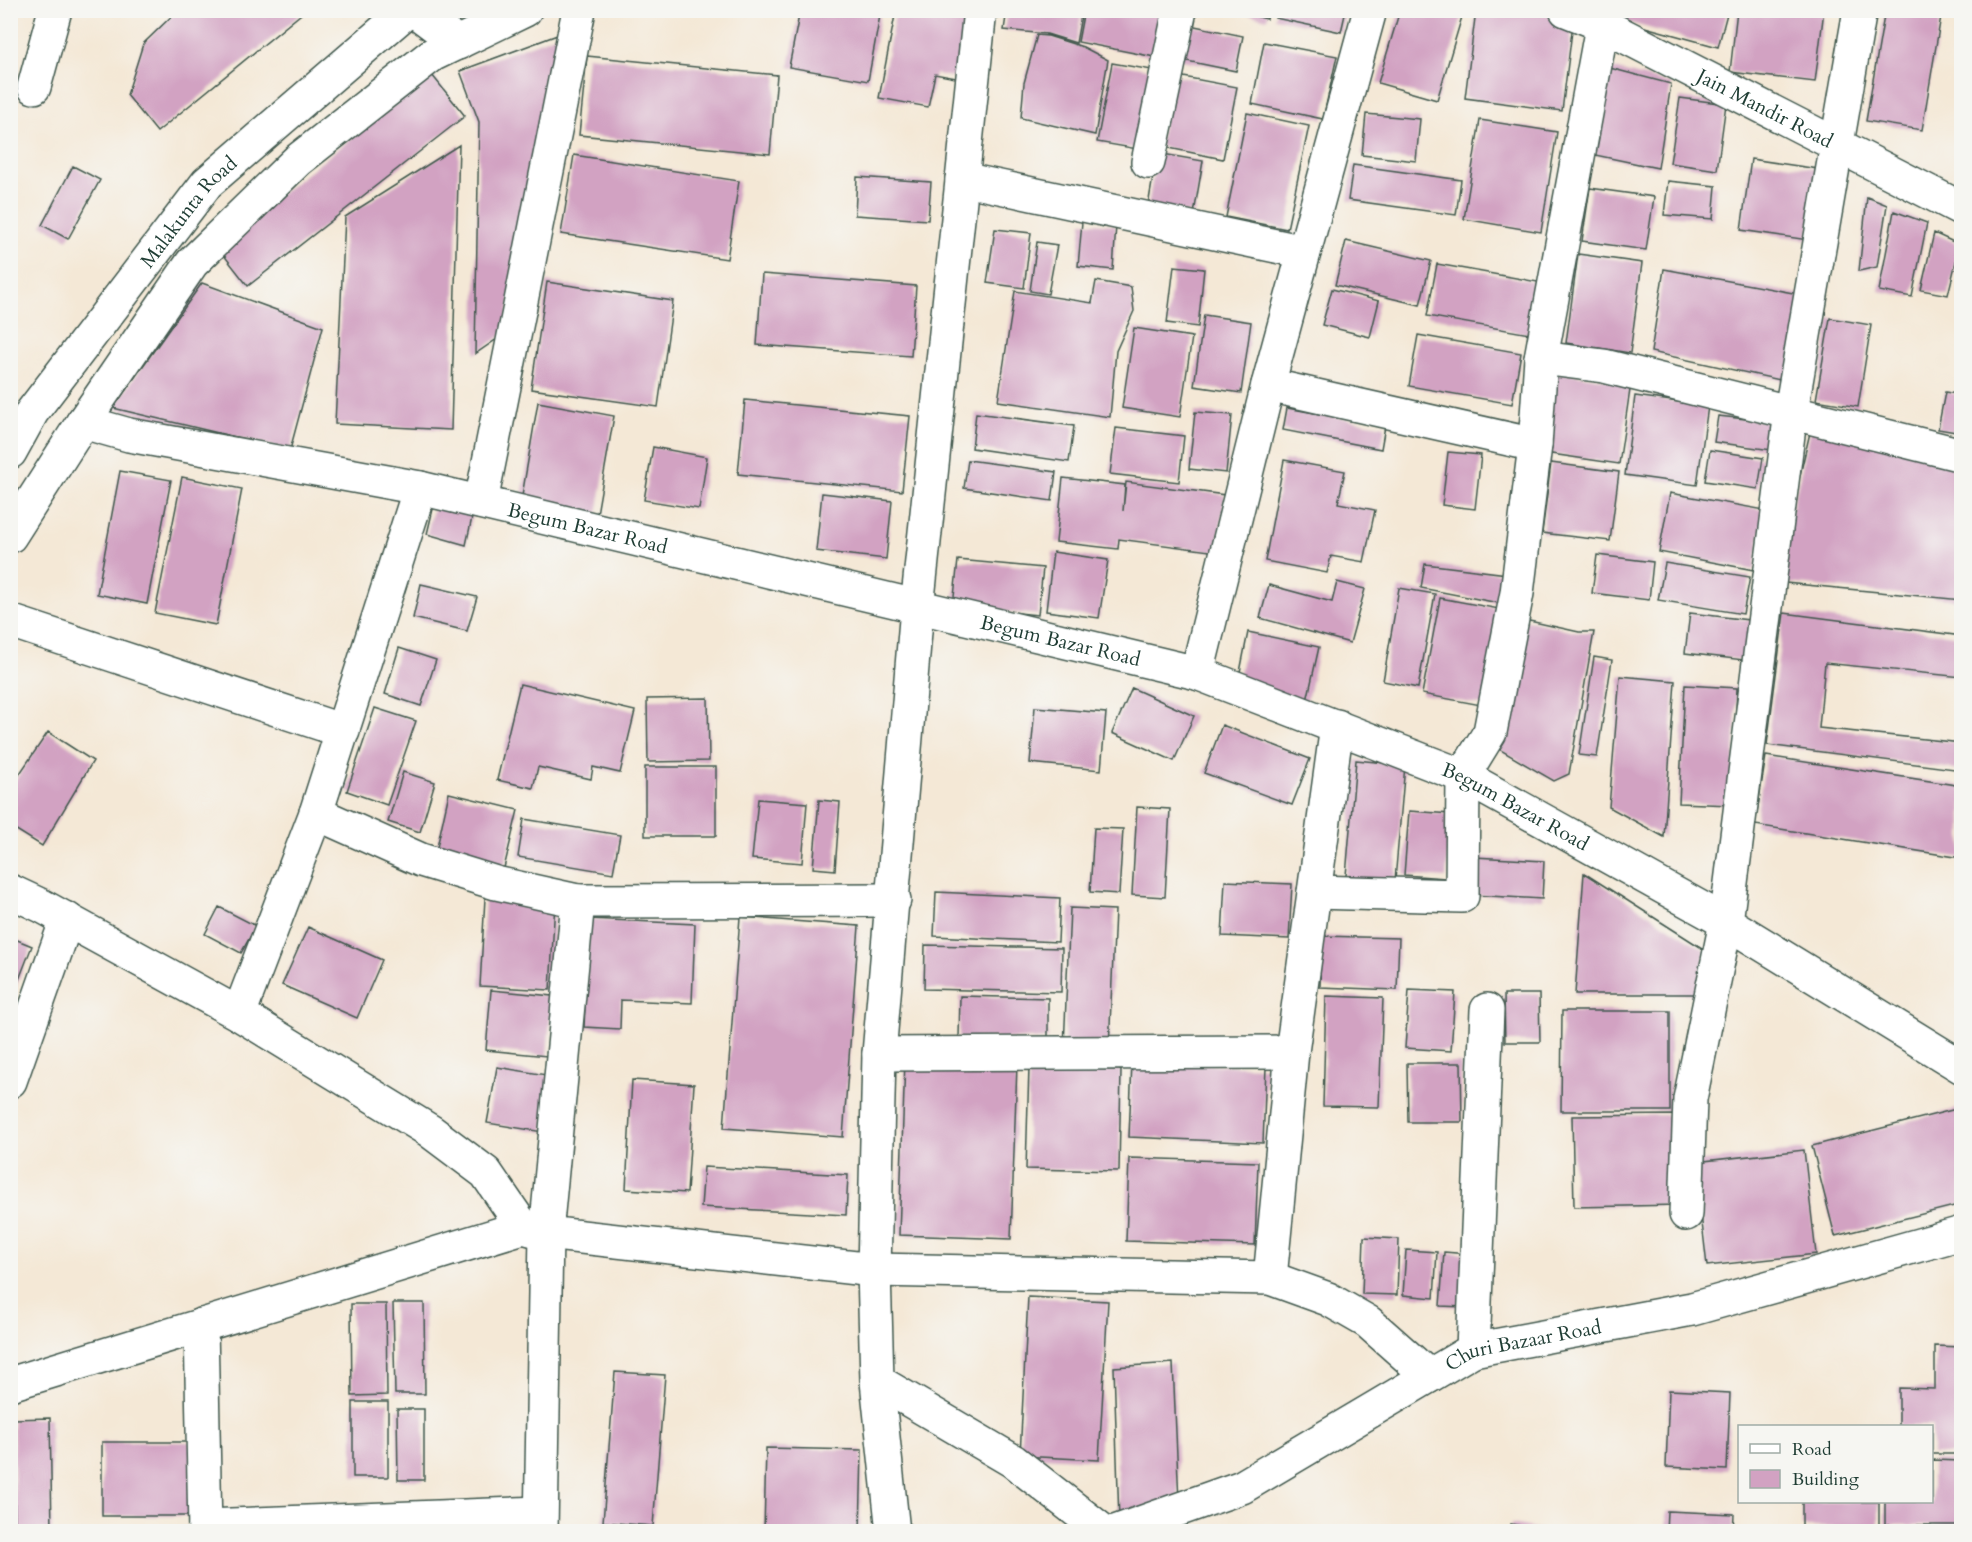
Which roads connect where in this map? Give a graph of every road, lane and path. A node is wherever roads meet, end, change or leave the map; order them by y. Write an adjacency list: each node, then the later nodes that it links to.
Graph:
1 (55, 10): 13 (street)
2 (408, 10): 21 (street, Malakunta Road)
3 (414, 10): 12 (street)
4 (525, 10): 12 (street)
5 (579, 10): 28 (street)
6 (980, 10): 16 (street)
7 (1180, 10): 15 (street)
8 (1370, 10): 18 (street)
9 (1566, 10): 11 (street, Jain Mandir Road)
10 (1860, 10): 14 (street)
11 (1603, 17): 14 (street, Jain Mandir Road); 19 (street)
12 (458, 43): 23 (street)
13 (34, 87)
14 (1836, 146): 17 (street, Jain Mandir Road); 22 (street)
15 (1148, 162)
16 (962, 179): 18 (street); 30 (street)
17 (1962, 209)
18 (1304, 252): 20 (street)
19 (1541, 358): 22 (street); 24 (street)
20 (1268, 385): 24 (street); 32 (street)
21 (39, 401): 23 (street, Begum Bazar Road); 25 (street, Malakunta Road)
22 (1791, 411): 26 (street); 42 (street)
23 (83, 422): 27 (street, Begum Bazar Road); 29 (street)
24 (1535, 445): 35 (street)
25 (10, 452)
26 (1962, 455)
27 (420, 488): 28 (street, Begum Bazar Road); 34 (street)
28 (481, 502): 30 (street, Begum Bazar Road)
29 (10, 536)
30 (917, 608): 32 (street, Begum Bazar Road); 39 (street)
31 (10, 621): 34 (street)
32 (1197, 673): 33 (street, Begum Bazar Road)
33 (1337, 726): 35 (street, Begum Bazar Road); 38 (street)
34 (344, 731): 36 (street)
35 (1463, 776): 38 (street); 42 (street, Begum Bazar Road)
36 (316, 813): 40 (street); 44 (street)
37 (10, 891): 41 (street)
38 (1314, 892): 45 (street)
39 (894, 900): 40 (street); 46 (street)
40 (578, 901): 50 (street)
41 (67, 919): 44 (street); 48 (street)
42 (1726, 922): 47 (street, Begum Bazar Road); 49 (street)
43 (1486, 1010): 55 (street)
44 (239, 1014): 50 (street)
45 (1292, 1052): 46 (street); 53 (street)
46 (879, 1054): 52 (street)
47 (1962, 1067)
48 (10, 1081)
49 (1686, 1214)
50 (535, 1230): 52 (street); 54 (street); 59 (street)
51 (1962, 1233): 55 (street, Churi Bazaar Road)
52 (874, 1270): 53 (street); 57 (street)
53 (1270, 1278): 56 (street)
54 (201, 1325): 58 (street); 61 (street)
55 (1473, 1350): 56 (street, Churi Bazaar Road)
56 (1430, 1376): 64 (street, Churi Bazaar Road)
57 (877, 1381): 62 (street); 63 (street)
58 (10, 1384)
59 (540, 1522): 60 (street)
60 (338, 1526): 61 (street)
61 (205, 1529)
62 (893, 1532)
63 (1104, 1532)
64 (1115, 1532)

